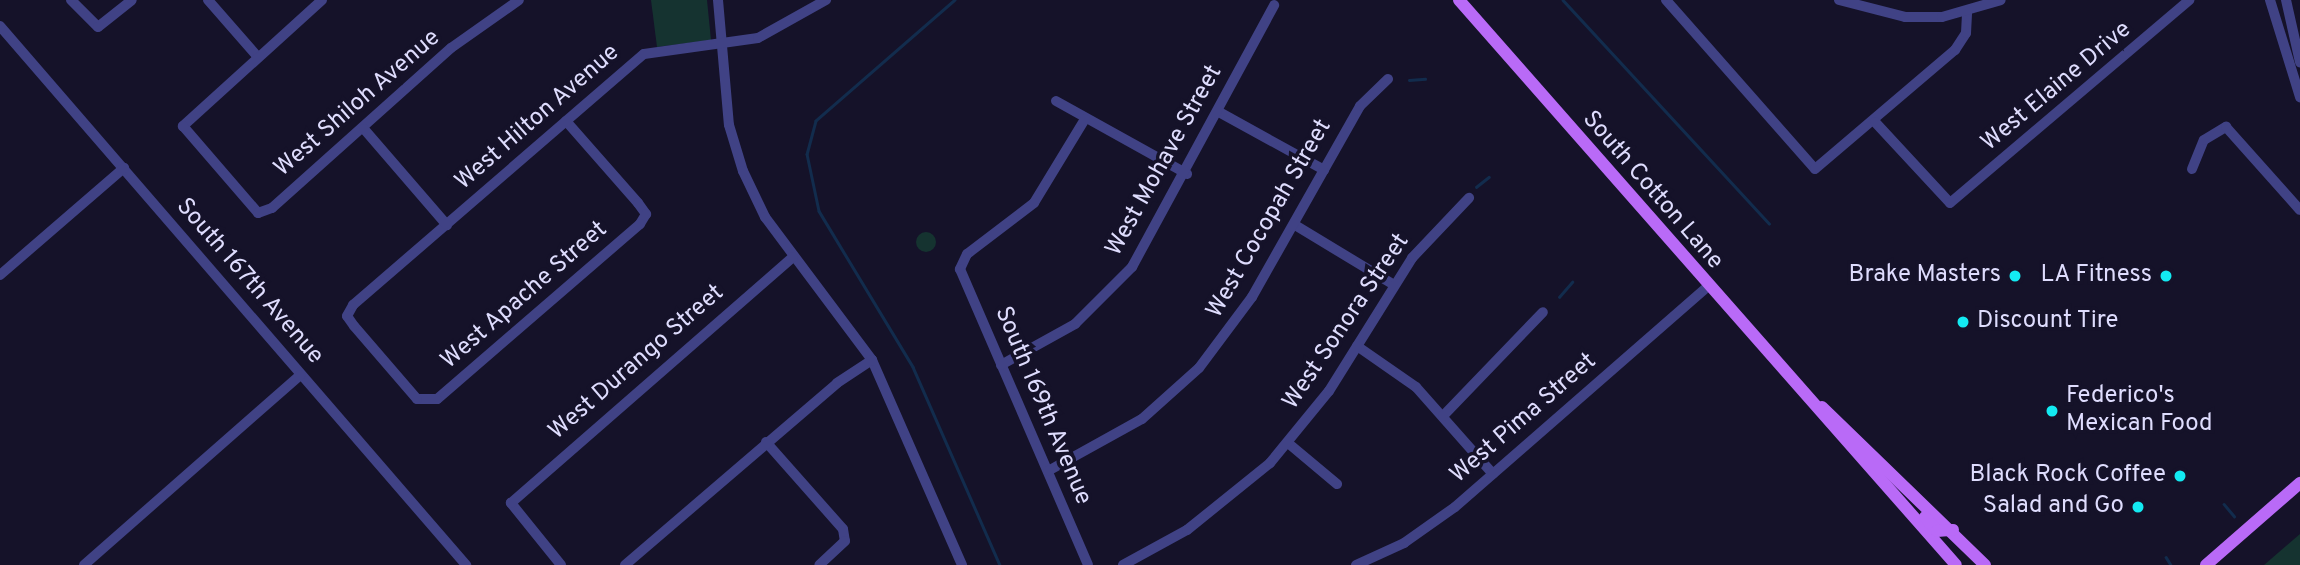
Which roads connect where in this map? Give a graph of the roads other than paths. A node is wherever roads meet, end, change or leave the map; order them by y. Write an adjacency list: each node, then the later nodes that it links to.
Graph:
1 (71, 0): 2 (street)
2 (132, 0)
3 (208, 0): 19 (street)
4 (322, 0): 19 (street)
5 (519, 0): 28 (street, West Shiloh Avenue)
6 (718, 0): 18 (street)
7 (826, 0): 18 (street, West Hilton Avenue)
8 (1459, 0): 40 (main road, South Cotton Lane)
9 (1666, 0): 27 (street)
10 (1839, 0): 16 (street)
11 (2001, 0): 16 (street)
12 (2189, 0): 27 (street, West Elaine Drive)
13 (2270, 0): 22 (street)
14 (2286, 0): 20 (street)
15 (1274, 5): 24 (street, West Mohave Street)
16 (1967, 13): 27 (street)
17 (0, 26): 29 (street, South 167th Avenue)
18 (721, 47): 26 (street, West Hilton Avenue); 37 (street)
19 (257, 56): 28 (street, West Shiloh Avenue)
20 (2300, 62)
21 (1388, 79): 31 (street, West Cocopah Street)
22 (2300, 97)
23 (1056, 101): 25 (street)
24 (1219, 112): 31 (street); 32 (street, West Mohave Street)
25 (1085, 119): 32 (street); 45 (street, South 169th Avenue)
26 (566, 121): 35 (street, West Hilton Avenue); 42 (street, West Apache Street)
27 (1875, 122)
28 (364, 129): 35 (street)
29 (124, 168): 38 (street); 46 (street, South 167th Avenue)
30 (2192, 169): 34 (street)
31 (1324, 170): 36 (street, West Cocopah Street)
32 (1187, 173): 45 (street, West Mohave Street)
33 (1469, 198): 39 (street, West Sonora Street)
34 (2300, 210)
35 (447, 225): 42 (street, West Hilton Avenue)
36 (1294, 225): 39 (street); 51 (street, West Cocopah Street)
37 (793, 257): 44 (street); 59 (street, West Durango Street)
38 (0, 275)
39 (1394, 285): 43 (street, West Sonora Street)
40 (1707, 287): 47 (main road, South Cotton Lane); 52 (street, West Pima Street)
41 (1543, 313): 48 (street)
42 (347, 316)
43 (1357, 346): 48 (street); 50 (street, West Sonora Street)
44 (872, 360): 49 (street); 62 (street)
45 (1001, 365): 51 (street, South 169th Avenue)
46 (300, 375): 57 (street); 58 (street, South 167th Avenue)
47 (1818, 405): 53 (main road, South Cotton Lane); 56 (main road, South Cotton Lane)
48 (1443, 416): 52 (street)
49 (766, 442): 60 (street); 61 (street)
50 (1288, 443): 55 (street); 64 (street, West Sonora Street)
51 (1048, 471): 63 (street, South 169th Avenue)
52 (1493, 474): 65 (street, West Pima Street)
53 (1881, 480): 56 (main road); 66 (main road, South Cotton Lane)
54 (2300, 483): 68 (main road)
55 (1337, 484)
56 (1953, 530): 67 (main road, South Cotton Lane)
57 (84, 565)
58 (466, 565)
59 (561, 565)
60 (625, 565)
61 (819, 565)
62 (962, 565)
63 (1088, 565)
64 (1123, 565)
65 (1356, 565)
66 (1956, 565)
67 (1984, 565)
68 (2206, 565)

